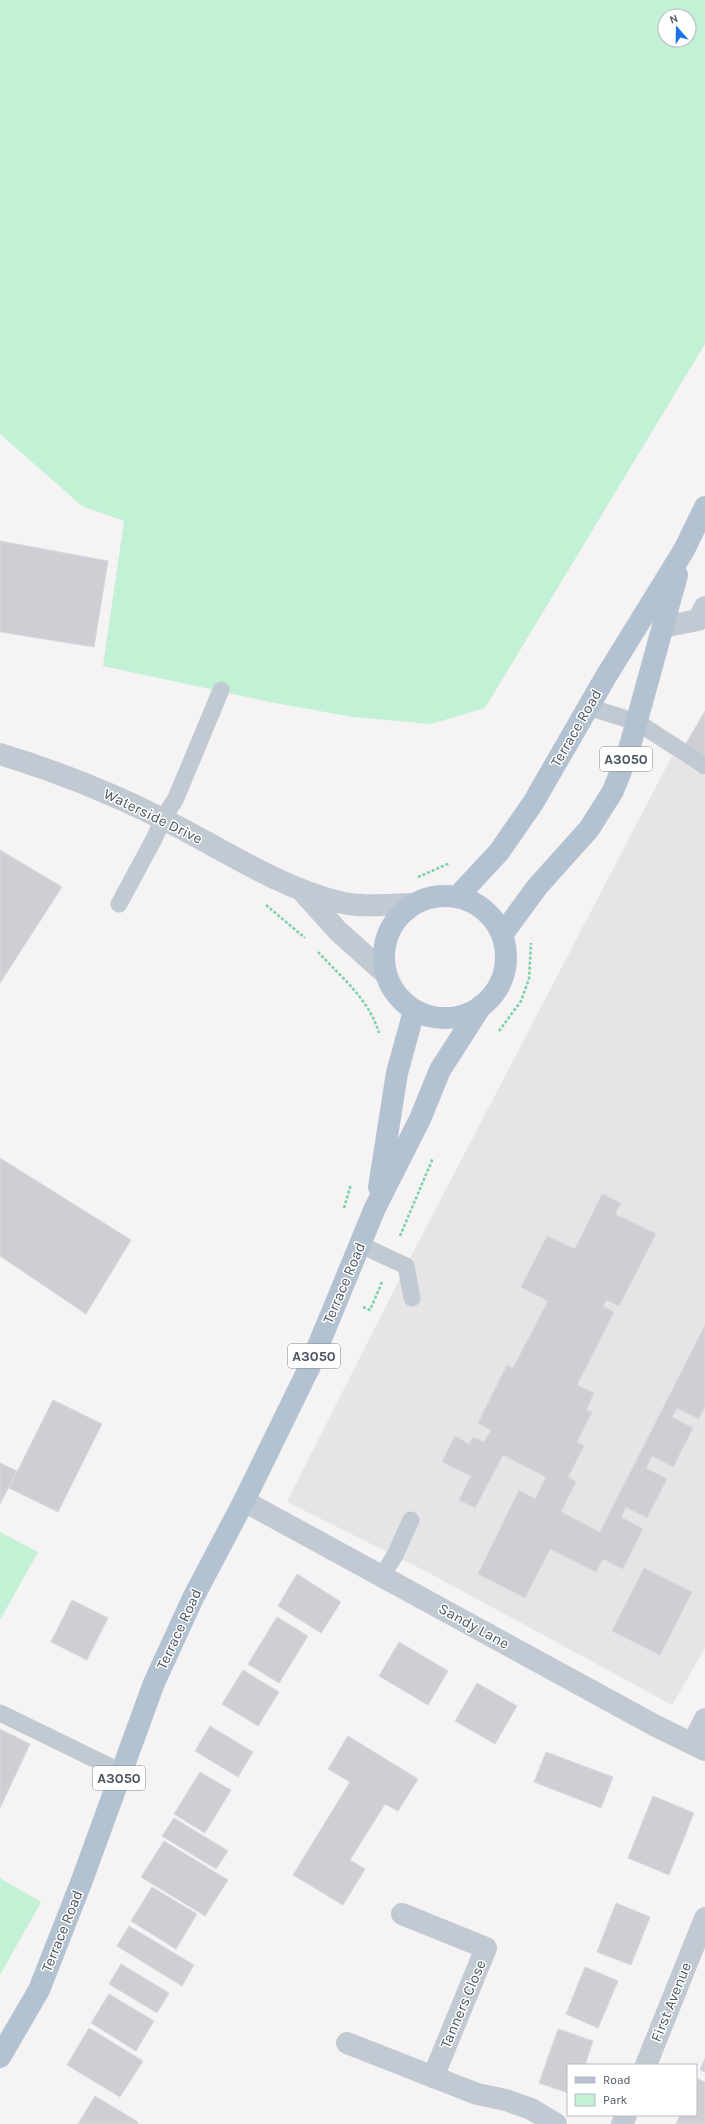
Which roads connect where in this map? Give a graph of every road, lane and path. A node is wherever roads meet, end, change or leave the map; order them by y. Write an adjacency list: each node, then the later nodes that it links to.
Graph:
1 (705, 507): 2 (main road, Terrace Road / A3050)
2 (684, 550): 4 (main road, Terrace Road / A3050); 6 (main road, Terrace Road / A3050)
3 (705, 607): 4 (street)
4 (663, 627): 7 (main road, Terrace Road / A3050)
5 (221, 690): 10 (lane)
6 (588, 707): 7 (lane); 14 (main road, Terrace Road / A3050)
7 (637, 722): 9 (lane); 17 (main road, Terrace Road / A3050)
8 (0, 754): 10 (street, Waterside Drive)
9 (705, 766)
10 (163, 819): 13 (street, Waterside Drive); 15 (lane)
11 (456, 859): 12 (path)
12 (416, 878)
13 (302, 891): 16 (street, Waterside Drive); 20 (street, Waterside Drive)
14 (457, 898): 16 (main road); 17 (main road)
15 (119, 904)
16 (414, 904): 20 (main road)
17 (502, 935): 21 (main road)
18 (531, 940): 23 (path)
19 (324, 958): 24 (path)
20 (386, 974): 22 (main road)
21 (481, 1006): 22 (main road); 26 (main road, Terrace Road / A3050)
22 (414, 1011): 26 (main road, Terrace Road / A3050)
23 (497, 1033)
24 (380, 1036)
25 (435, 1154): 28 (path)
26 (375, 1208): 27 (main road, Terrace Road / A3050)
27 (361, 1246): 28 (lane); 31 (main road, Terrace Road / A3050)
28 (391, 1259): 29 (lane); 30 (path)
29 (412, 1298)
30 (370, 1310)
31 (244, 1501): 33 (street, Sandy Lane); 37 (main road, Terrace Road / A3050)
32 (411, 1520): 33 (lane)
33 (382, 1576): 36 (street, Sandy Lane)
34 (0, 1714): 37 (lane)
35 (705, 1719): 36 (street)
36 (699, 1746)
37 (122, 1772): 41 (main road, Terrace Road / A3050)
38 (402, 1914): 43 (street, Tanners Close)
39 (705, 1918): 42 (street, First Avenue)
40 (347, 2043): 43 (street)
41 (0, 2058)
42 (646, 2064)
43 (433, 2077): 44 (street)
44 (556, 2124)

